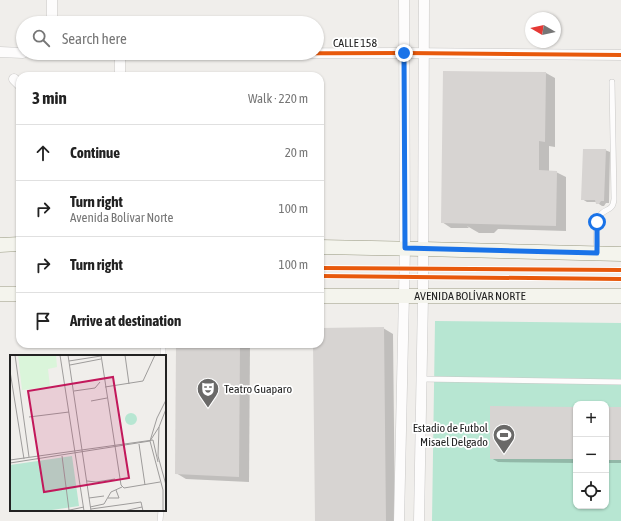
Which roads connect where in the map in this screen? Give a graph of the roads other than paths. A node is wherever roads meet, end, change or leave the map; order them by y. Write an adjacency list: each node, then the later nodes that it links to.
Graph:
1 (52, 0): 4 (street)
2 (404, 0): 8 (street)
3 (424, 0): 9 (street)
4 (52, 16)
5 (0, 52): 6 (street)
6 (16, 53)
7 (324, 53): 8 (street, CALLE 158)
8 (404, 53): 9 (street, CALLE 158); 17 (street)
9 (424, 53): 10 (street, CALLE 158); 18 (street)
10 (621, 55)
11 (120, 60): 12 (street)
12 (120, 72)
13 (612, 82): 19 (lane)
14 (0, 244): 15 (main road)
15 (16, 244)
16 (324, 247): 17 (main road)
17 (405, 248): 18 (main road); 24 (street)
18 (423, 248): 19 (main road); 25 (street)
19 (597, 253): 20 (main road)
20 (621, 254)
21 (0, 294): 22 (main road)
22 (16, 294)
23 (324, 296): 24 (main road, AVENIDA BOLÍVAR NORTE)
24 (404, 296): 25 (main road, AVENIDA BOLÍVAR NORTE); 31 (street)
25 (423, 296): 26 (main road, AVENIDA BOLÍVAR NORTE); 27 (street)
26 (621, 296)
27 (421, 379): 28 (lane); 32 (street)
28 (621, 382)
29 (161, 511): 30 (lane)
30 (160, 521)
31 (399, 521)
32 (418, 521)

